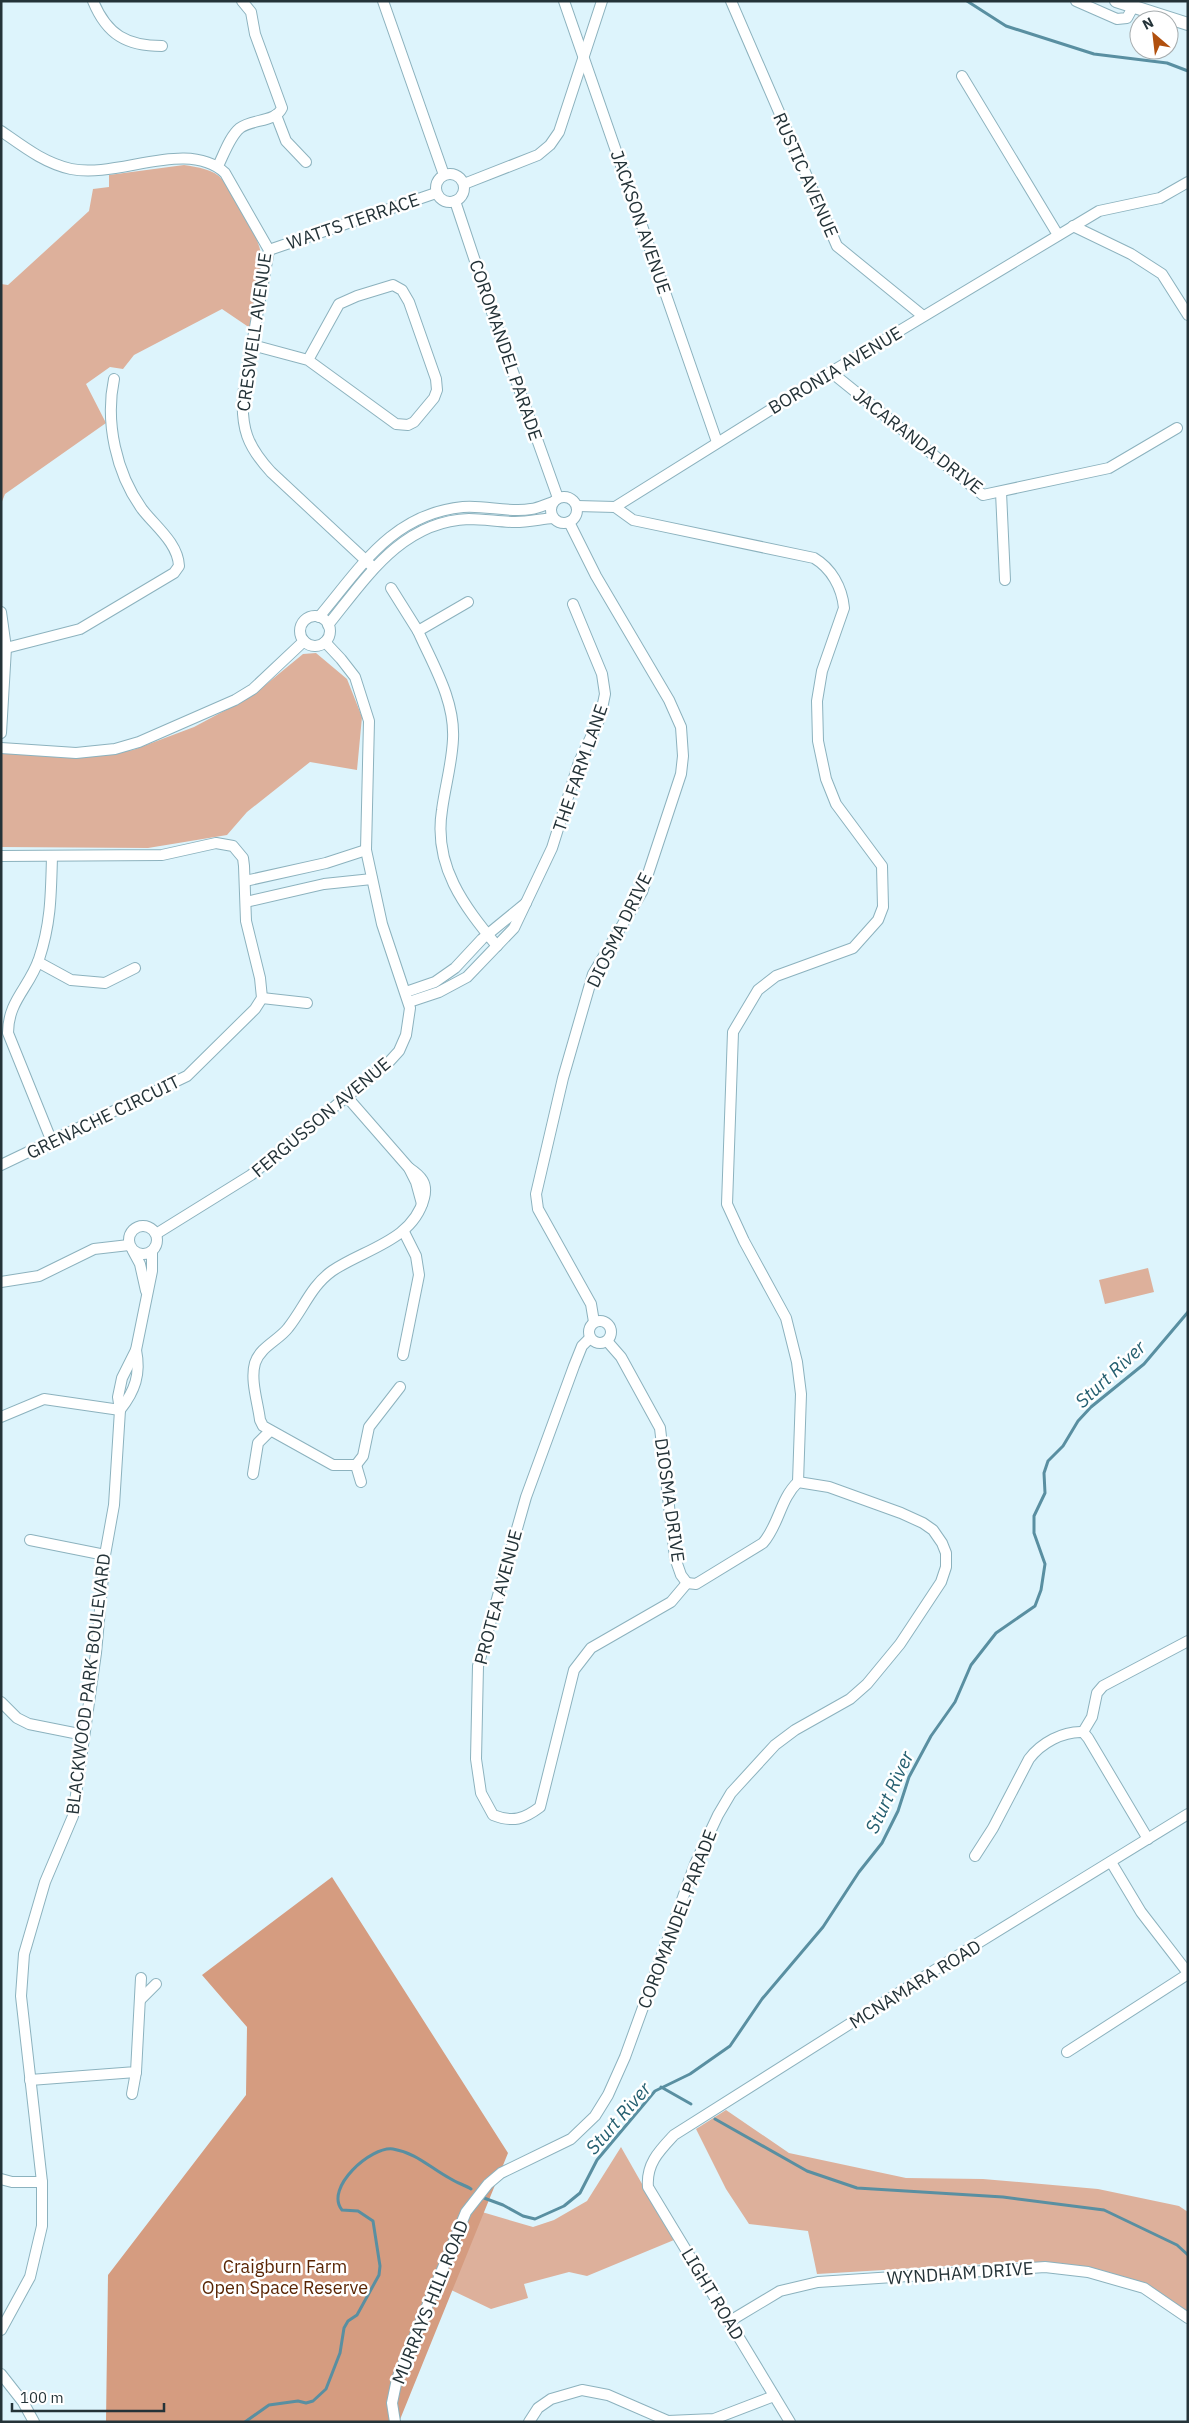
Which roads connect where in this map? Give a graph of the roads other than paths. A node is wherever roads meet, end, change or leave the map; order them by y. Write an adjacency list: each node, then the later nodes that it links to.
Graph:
1 (93, 1): 11 (street)
2 (242, 1): 14 (street)
3 (383, 1): 18 (street)
4 (564, 1): 12 (street, JACKSON AVENUE)
5 (602, 1): 12 (street)
6 (731, 1): 27 (street, RUSTIC AVENUE)
7 (1076, 1): 9 (street)
8 (1116, 1): 9 (main road)
9 (1133, 7): 10 (main road)
10 (1188, 24)
11 (162, 46)
12 (584, 57): 20 (street); 33 (street, JACKSON AVENUE)
13 (962, 76): 24 (street)
14 (276, 115): 16 (street); 17 (street)
15 (1, 131): 17 (street)
16 (306, 162)
17 (218, 166): 25 (street, CRESWELL AVENUE)
18 (444, 174): 20 (street); 21 (street)
19 (1188, 182): 23 (street, BORONIA AVENUE)
20 (464, 184): 22 (street)
21 (436, 193): 22 (street); 25 (street, WATTS TERRACE)
22 (455, 201): 35 (street, COROMANDEL PARADE)
23 (1074, 226): 24 (street, BORONIA AVENUE); 26 (street)
24 (1058, 236): 27 (street, BORONIA AVENUE)
25 (270, 250): 28 (street, CRESWELL AVENUE)
26 (1188, 315)
27 (923, 316): 30 (street, BORONIA AVENUE)
28 (252, 345): 29 (street); 40 (street, CRESWELL AVENUE)
29 (308, 360): 29 (street)
30 (831, 372): 33 (street, BORONIA AVENUE); 34 (street, JACARANDA DRIVE)
31 (114, 379): 52 (street)
32 (1177, 428): 34 (street, JACARANDA DRIVE)
33 (717, 442): 37 (street, BORONIA AVENUE)
34 (1001, 492): 42 (street)
35 (556, 500): 36 (street); 38 (street); 40 (street)
36 (576, 506): 37 (street); 39 (street)
37 (615, 507): 90 (street)
38 (553, 518): 39 (street); 41 (street)
39 (569, 522): 78 (street, DIOSMA DRIVE)
40 (366, 561): 41 (street, CRESWELL AVENUE); 47 (street)
41 (374, 568): 48 (street)
42 (1005, 580)
43 (391, 588): 49 (street)
44 (468, 602): 49 (street)
45 (573, 604): 61 (street, THE FARM LANE)
46 (1, 612): 52 (street)
47 (319, 617): 48 (street); 50 (street)
48 (328, 625): 51 (street)
49 (418, 631): 62 (street)
50 (304, 641): 51 (street); 54 (street)
51 (325, 642): 55 (street, FERGUSSON AVENUE)
52 (6, 648): 53 (street)
53 (1, 733)
54 (1, 748)
55 (366, 850): 58 (street, FERGUSSON AVENUE); 59 (street)
56 (1, 856): 57 (street)
57 (52, 856): 59 (street); 64 (street)
58 (372, 879): 60 (street); 66 (street, FERGUSSON AVENUE)
59 (245, 881): 60 (street)
60 (246, 902): 67 (street)
61 (526, 902): 62 (street, THE FARM LANE); 63 (street, THE FARM LANE)
62 (487, 934): 63 (street); 66 (street, THE FARM LANE)
63 (497, 946): 66 (street, THE FARM LANE)
64 (38, 962): 65 (street); 70 (street)
65 (135, 968)
66 (407, 997): 69 (street, FERGUSSON AVENUE)
67 (262, 998): 68 (street); 70 (street, GRENACHE CIRCUIT)
68 (307, 1003)
69 (347, 1097): 72 (street); 73 (street, FERGUSSON AVENUE)
70 (52, 1142): 71 (street, GRENACHE CIRCUIT)
71 (1, 1165)
72 (404, 1232): 82 (street); 86 (street)
73 (156, 1234): 74 (street); 75 (street)
74 (131, 1248): 75 (street); 76 (street); 77 (street, BLACKWOOD PARK BOULEVARD)
75 (152, 1251): 77 (street, BLACKWOOD PARK BOULEVARD)
76 (1, 1282)
77 (146, 1292): 81 (street, BLACKWOOD PARK BOULEVARD)
78 (594, 1322): 79 (street); 80 (street)
79 (590, 1338): 80 (street); 93 (street, PROTEA AVENUE)
80 (607, 1341): 93 (street, DIOSMA DRIVE)
81 (136, 1350): 84 (street, BLACKWOOD PARK BOULEVARD); 84 (street, BLACKWOOD PARK BOULEVARD)
82 (403, 1355)
83 (400, 1387): 87 (street)
84 (120, 1410): 85 (street); 92 (street, BLACKWOOD PARK BOULEVARD)
85 (1, 1417)
86 (269, 1432): 87 (street); 88 (street)
87 (356, 1465): 89 (street)
88 (253, 1474)
89 (361, 1482)
90 (798, 1482): 93 (street); 113 (street, COROMANDEL PARADE)
91 (30, 1540): 92 (street)
92 (104, 1555): 97 (street, BLACKWOOD PARK BOULEVARD)
93 (687, 1583)
94 (1188, 1641): 96 (street)
95 (1, 1702): 97 (street)
96 (1083, 1732): 99 (street); 100 (street)
97 (84, 1734): 108 (street, BLACKWOOD PARK BOULEVARD)
98 (1188, 1814): 99 (street, MCNAMARA ROAD)
99 (1148, 1839): 101 (street, MCNAMARA ROAD)
100 (975, 1856)
101 (1110, 1862): 102 (street); 110 (street, MCNAMARA ROAD)
102 (1188, 1974): 106 (street)
103 (141, 1978): 105 (street)
104 (156, 1984): 105 (street)
105 (140, 2000): 107 (street)
106 (1068, 2052)
107 (136, 2072): 108 (street); 109 (street)
108 (30, 2080): 112 (street, BLACKWOOD PARK BOULEVARD)
109 (132, 2094)
110 (650, 2164): 115 (street, LIGHT ROAD)
111 (1, 2179): 112 (street)
112 (42, 2182): 116 (street, BLACKWOOD PARK BOULEVARD)
113 (484, 2188): 120 (street, MURRAYS HILL ROAD)
114 (1188, 2318): 115 (street, WYNDHAM DRIVE)
115 (730, 2321): 118 (street, LIGHT ROAD)
116 (1, 2330)
117 (1, 2374): 119 (street)
118 (774, 2396): 121 (street); 122 (street, LIGHT ROAD)
119 (34, 2422)
120 (395, 2422)
121 (530, 2422)
122 (790, 2422)

